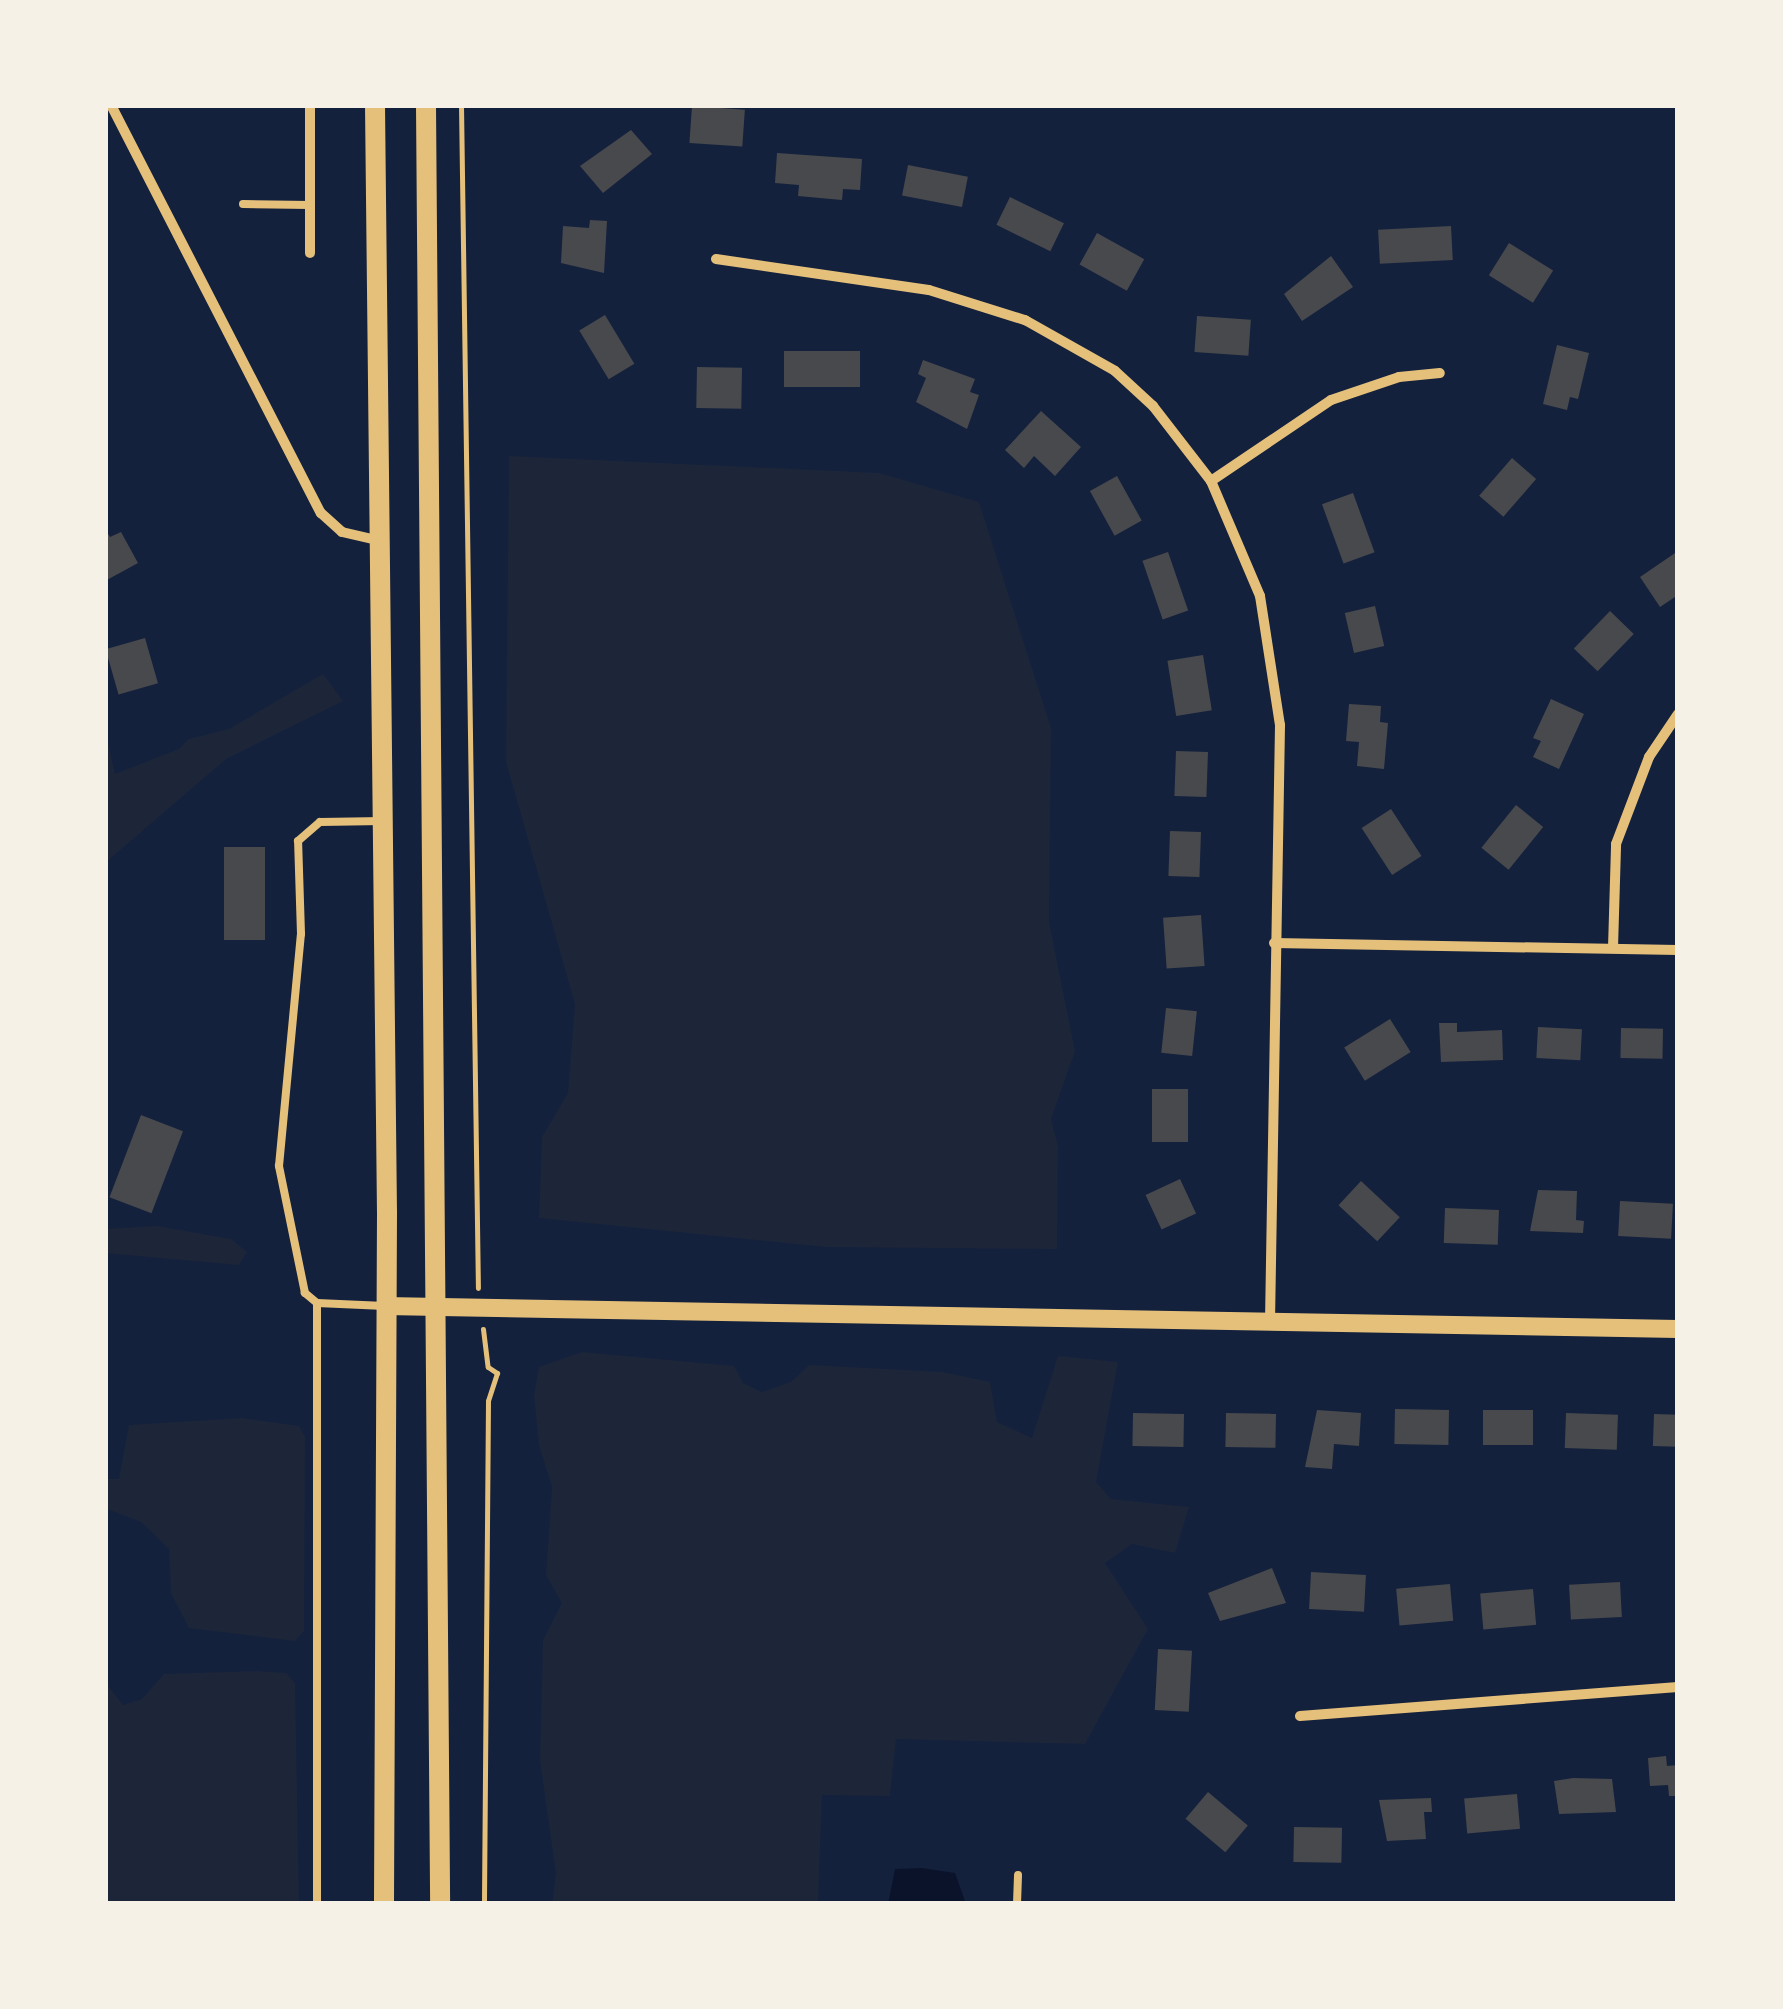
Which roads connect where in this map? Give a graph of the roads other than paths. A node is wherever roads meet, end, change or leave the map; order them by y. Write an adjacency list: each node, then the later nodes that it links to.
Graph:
1 (110, 105): 11 (street)
2 (310, 105): 6 (street)
3 (375, 105): 11 (main road)
4 (426, 105): 19 (main road)
5 (243, 204): 6 (lane)
6 (310, 205): 7 (street)
7 (310, 253)
8 (716, 260): 10 (street)
9 (1440, 373): 10 (street)
10 (1210, 481): 14 (street)
11 (381, 540): 13 (main road)
12 (1678, 714): 15 (street)
13 (384, 821): 17 (lane); 18 (main road)
14 (1274, 943): 15 (street); 20 (street)
15 (1613, 948): 16 (street)
16 (1678, 950)
17 (317, 1303): 18 (lane); 25 (lane)
18 (385, 1306): 19 (street); 26 (main road)
19 (439, 1307): 20 (street); 27 (main road)
20 (1270, 1325): 21 (street)
21 (1678, 1329)
22 (1678, 1687): 23 (street)
23 (1300, 1716)
24 (1018, 1875): 28 (lane)
25 (317, 1904)
26 (384, 1904)
27 (440, 1904)
28 (1017, 1904)

